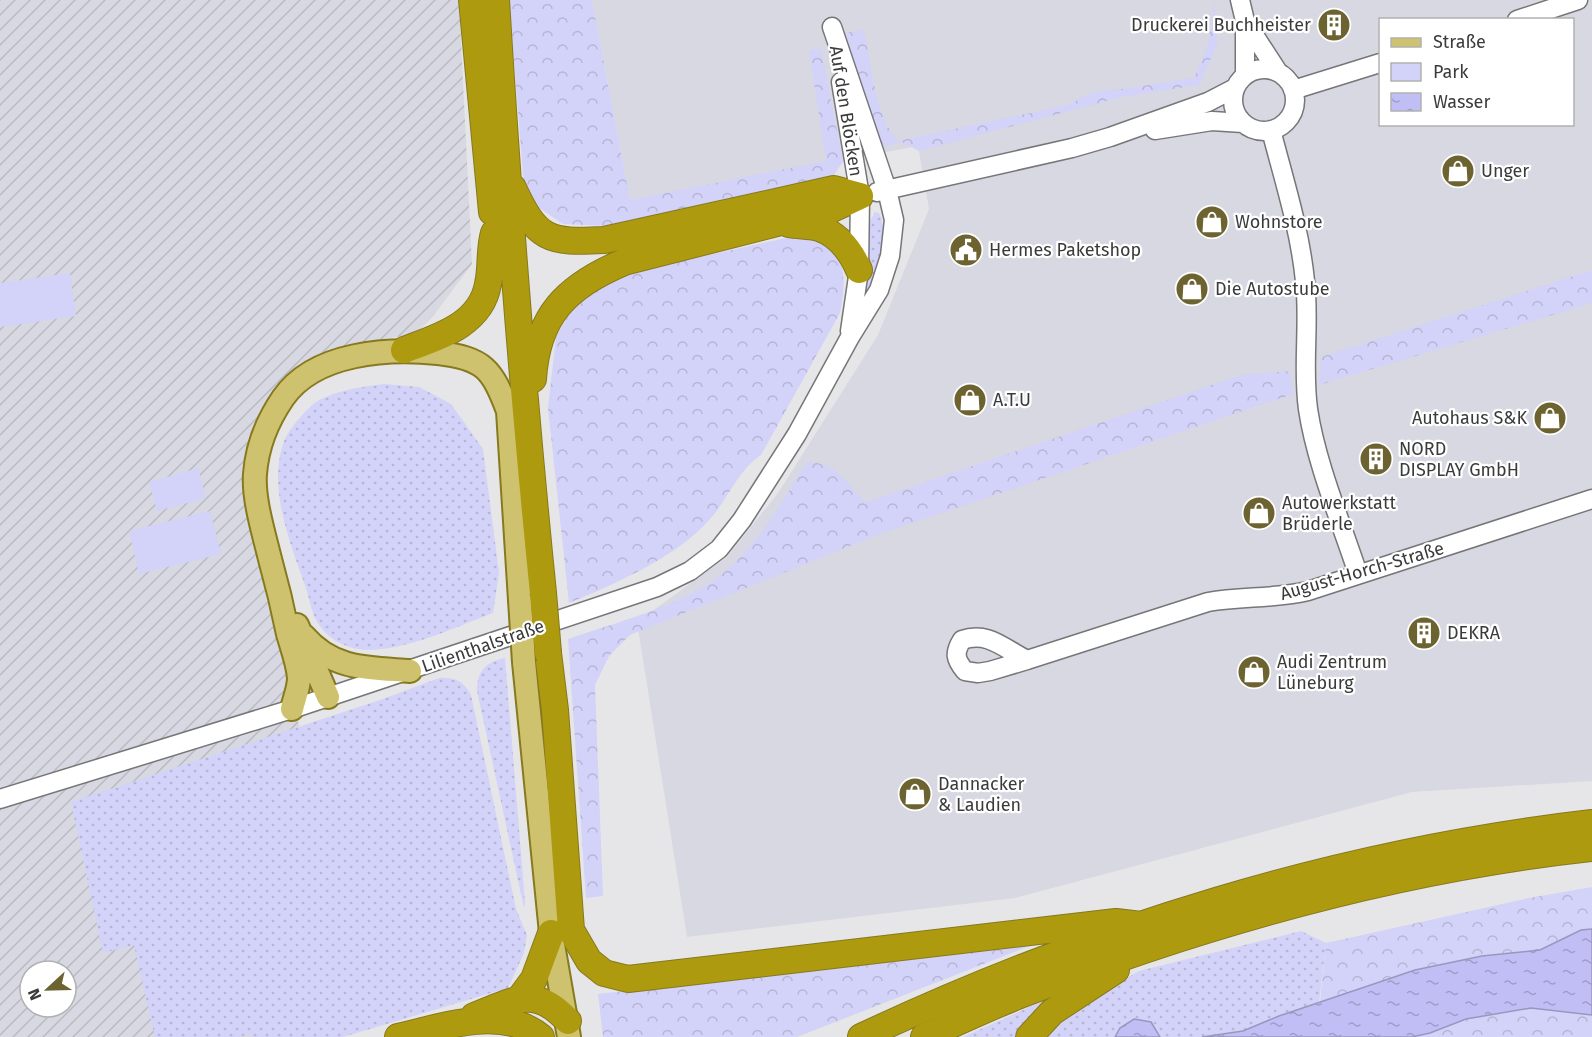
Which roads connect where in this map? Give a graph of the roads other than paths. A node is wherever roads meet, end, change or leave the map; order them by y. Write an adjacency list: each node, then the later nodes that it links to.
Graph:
1 (472, 0): 18 (highway)
2 (496, 0): 14 (highway)
3 (1240, 0): 6 (street)
4 (1578, 0): 5 (street)
5 (1523, 18)
6 (1245, 21): 8 (street); 9 (street)
7 (1379, 63): 10 (street)
8 (1278, 72): 9 (street, Auf den Blöcken); 10 (street)
9 (1240, 82): 11 (street); 13 (street, Auf den Blöcken)
10 (1293, 90): 12 (street)
11 (1243, 123): 12 (street, Auf den Blöcken); 13 (street, Auf den Blöcken)
12 (1271, 130): 25 (street)
13 (1110, 137): 15 (street, Auf den Blöcken)
14 (507, 175): 16 (highway); 22 (highway)
15 (887, 190): 16 (street, Auf den Blöcken); 16 (street, Auf den Blöcken); 20 (street, Lilienthalstraße)
16 (860, 196): 17 (highway); 19 (street, Lilienthalstraße)
17 (780, 222): 19 (highway); 22 (highway)
18 (494, 233): 21 (highway); 22 (highway)
19 (859, 270): 20 (street, Lilienthalstraße)
20 (850, 337): 29 (street, Lilienthalstraße)
21 (404, 350): 22 (main road); 24 (main road)
22 (517, 413): 26 (highway)
23 (1592, 499): 25 (street, August-Horch-Straße)
24 (274, 574): 27 (main road); 31 (main road)
25 (1358, 574): 28 (street, August-Horch-Straße)
26 (531, 597): 35 (main road, bridge); 35 (highway, bridge)
27 (298, 629): 29 (main road); 30 (main road)
28 (1026, 660)
29 (410, 671): 30 (street, Lilienthalstraße)
30 (328, 697): 31 (street, Lilienthalstraße)
31 (292, 710): 32 (street, Lilienthalstraße)
32 (0, 799)
33 (1592, 823): 36 (highway)
34 (1592, 848): 36 (highway)
35 (561, 931): 36 (highway); 37 (highway); 39 (main road)
36 (1145, 937): 42 (highway); 43 (highway); 44 (highway)
37 (520, 998): 38 (highway); 39 (highway)
38 (454, 1024): 40 (highway); 41 (highway)
39 (569, 1029)
40 (398, 1037)
41 (541, 1037)
42 (861, 1037)
43 (924, 1037)
44 (1029, 1037)

